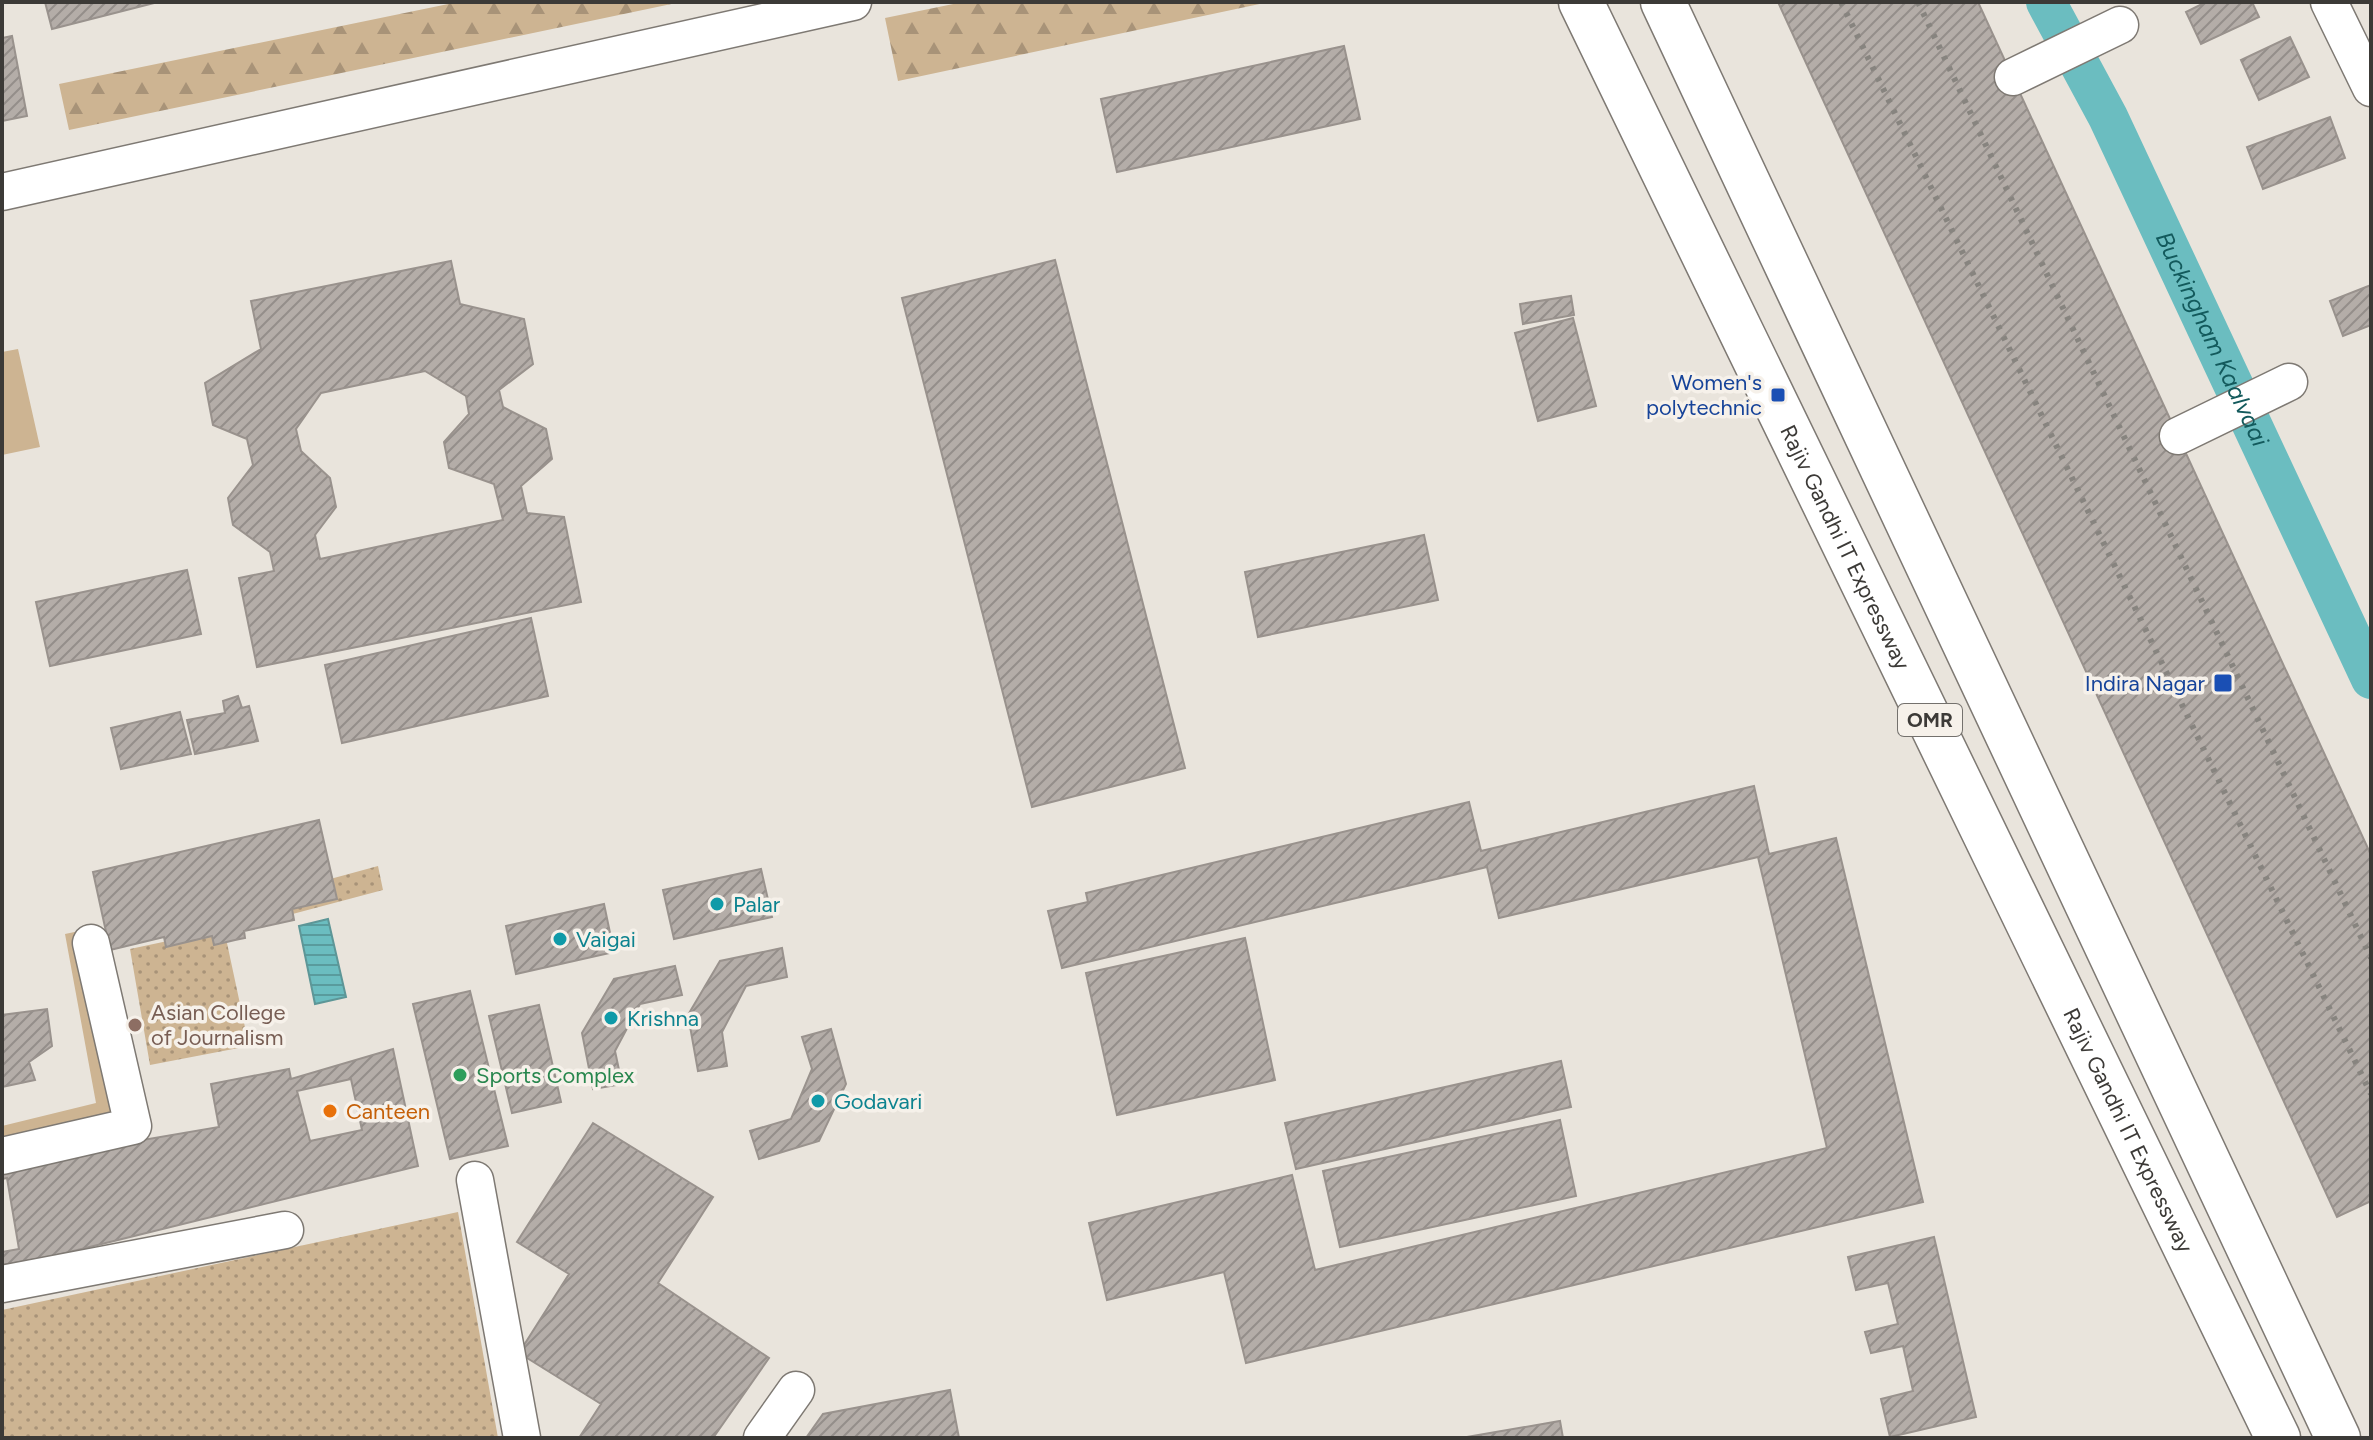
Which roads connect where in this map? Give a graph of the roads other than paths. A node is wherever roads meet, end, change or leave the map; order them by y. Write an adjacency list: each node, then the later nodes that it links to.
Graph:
1 (853, 2): 8 (street)
2 (1581, 2): 19 (main road, Rajiv Gandhi IT Expressway / OMR)
3 (1663, 2): 20 (main road, OMR)
4 (2329, 2): 7 (street)
5 (2120, 25): 6 (street)
6 (2013, 77)
7 (2371, 88)
8 (2, 192)
9 (2289, 382): 10 (street)
10 (2178, 436)
11 (91, 943): 12 (street)
12 (2, 1156)
13 (475, 1180): 17 (street)
14 (285, 1230): 15 (street)
15 (2, 1284)
16 (796, 1390): 18 (street)
17 (522, 1438)
18 (762, 1438)
19 (2278, 1438)
20 (2338, 1438)

